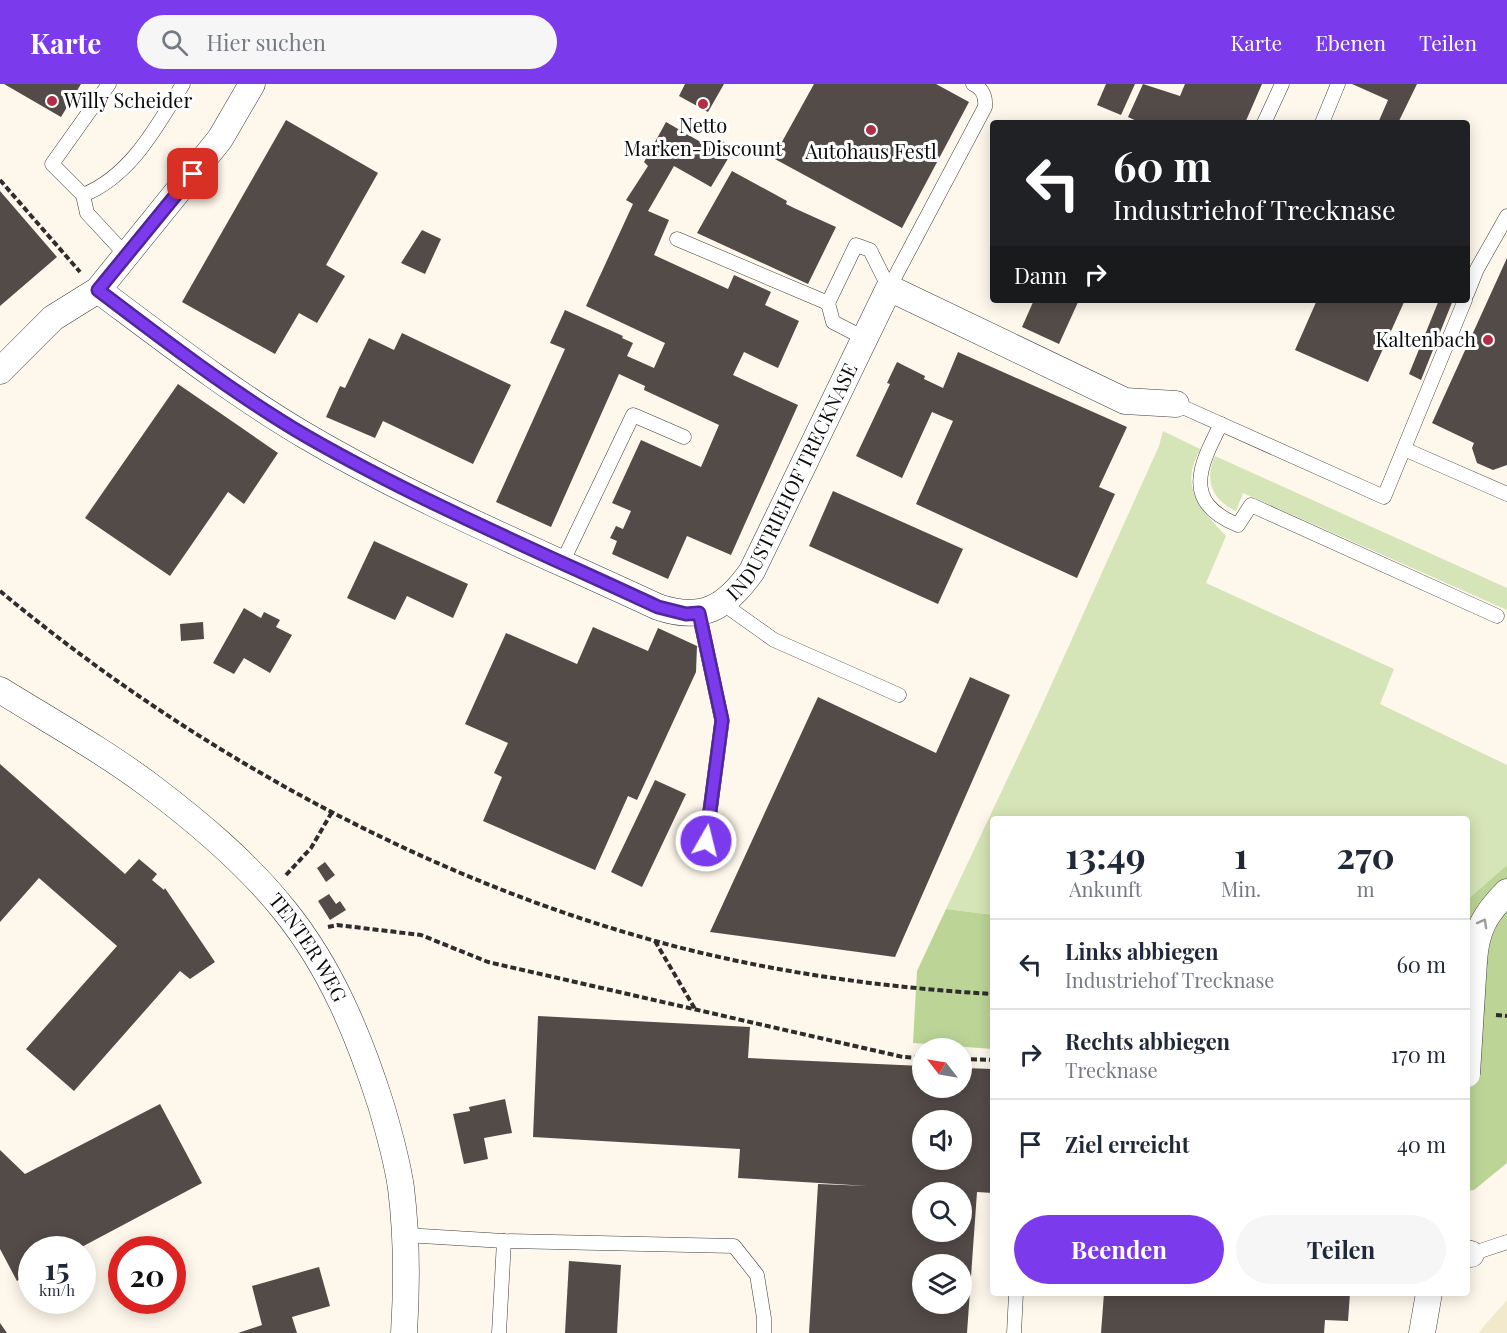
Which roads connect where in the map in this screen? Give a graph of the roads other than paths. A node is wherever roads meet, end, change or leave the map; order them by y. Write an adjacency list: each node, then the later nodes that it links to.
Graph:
1 (109, 84): 9 (lane)
2 (183, 84): 9 (lane)
3 (252, 84): 12 (street)
4 (973, 84): 14 (lane)
5 (1282, 84): 7 (lane)
6 (1338, 84): 8 (lane)
7 (1265, 120)
8 (1323, 120)
9 (83, 195): 12 (lane)
10 (1507, 216): 13 (lane)
11 (677, 239): 16 (lane)
12 (126, 255): 15 (street)
13 (1470, 286)
14 (889, 288): 16 (lane); 18 (street, INDUSTRIEHOF TRECKNASE); 20 (street)
15 (98, 290): 19 (street); 25 (street, INDUSTRIEHOF TRECKNASE)
16 (828, 303): 18 (lane)
17 (1463, 303): 23 (lane)
18 (864, 338): 26 (street, INDUSTRIEHOF TRECKNASE)
19 (0, 371)
20 (1176, 404): 21 (lane)
21 (1221, 424): 23 (lane); 28 (lane)
22 (684, 437): 25 (lane)
23 (1404, 449): 24 (lane)
24 (1507, 495)
25 (562, 563): 27 (street, INDUSTRIEHOF TRECKNASE)
26 (722, 603): 27 (street, INDUSTRIEHOF TRECKNASE); 30 (lane)
27 (699, 613): 31 (lane)
28 (1497, 616)
29 (0, 690): 34 (street, TENTER WEG)
30 (899, 695)
31 (706, 841)
32 (1507, 892): 33 (street, one-way to 32, bridge)
33 (1470, 1026)
34 (405, 1235): 35 (lane); 40 (street, TENTER WEG)
35 (504, 1241): 41 (lane); 42 (lane)
36 (1507, 1242): 37 (lane)
37 (1470, 1254)
38 (1016, 1296): 43 (lane)
39 (1428, 1296): 44 (street)
40 (404, 1333)
41 (500, 1333)
42 (764, 1333)
43 (1014, 1333)
44 (1422, 1333)

